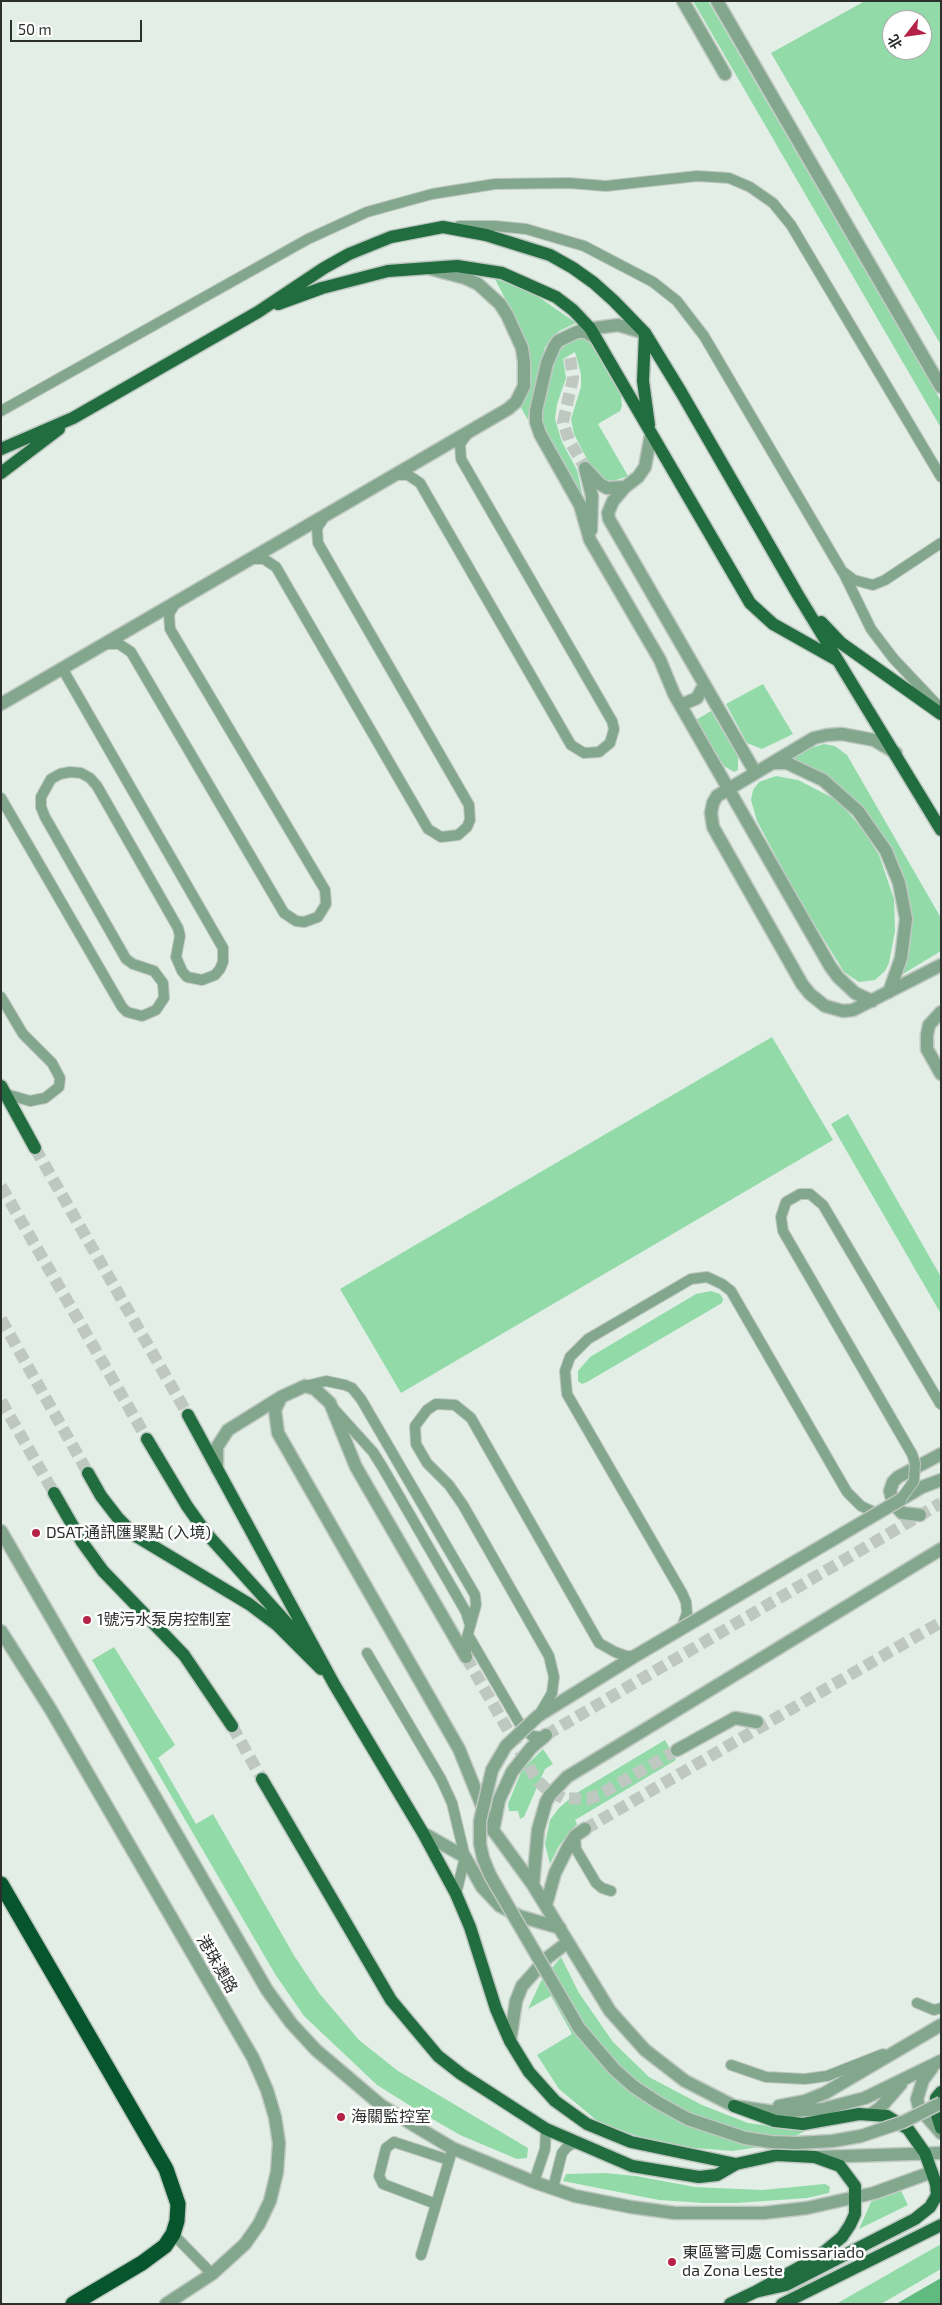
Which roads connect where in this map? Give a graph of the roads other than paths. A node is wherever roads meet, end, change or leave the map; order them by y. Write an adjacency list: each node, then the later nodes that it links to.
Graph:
1 (683, 1): 3 (street)
2 (717, 1): 9 (street)
3 (725, 74)
4 (443, 227): 6 (main road); 8 (main road); 23 (lane)
5 (424, 267): 6 (main road); 7 (main road); 12 (street)
6 (258, 312): 11 (main road)
7 (593, 333): 8 (street); 13 (main road); 20 (street)
8 (645, 334): 13 (main road); 24 (main road)
9 (941, 387)
10 (1, 411): 17 (lane)
11 (73, 418): 14 (main road); 15 (main road)
12 (468, 432): 16 (street); 16 (lane)
13 (650, 434): 18 (street); 27 (main road)
14 (1, 449)
15 (1, 473)
16 (393, 476): 19 (street)
17 (941, 477)
18 (625, 487): 20 (street); 29 (street)
19 (325, 515): 22 (street); 22 (lane)
20 (590, 540): 31 (street)
21 (941, 543): 23 (lane)
22 (249, 560): 25 (street)
23 (842, 571): 32 (lane)
24 (798, 595): 27 (main road); 33 (main road)
25 (177, 601): 26 (street); 26 (lane)
26 (104, 644): 28 (street)
27 (839, 662): 34 (main road)
28 (62, 668): 30 (street); 38 (lane)
29 (704, 685): 31 (street); 36 (street)
30 (1, 704)
31 (681, 705): 37 (street)
32 (941, 709)
33 (941, 714)
34 (896, 753): 35 (street); 39 (main road)
35 (770, 763): 36 (street); 41 (street)
36 (755, 772): 37 (street)
37 (728, 788): 43 (street); 43 (street)
38 (1, 798)
39 (941, 830)
40 (937, 971): 41 (street)
41 (889, 992): 43 (street)
42 (1, 997): 46 (lane)
43 (872, 1001)
44 (941, 1012): 45 (street)
45 (941, 1074)
46 (4, 1090): 47 (main road)
47 (35, 1148)
48 (305, 1386): 49 (street); 51 (street); 67 (lane)
49 (282, 1397): 55 (street); 79 (street)
50 (941, 1405): 61 (lane, bridge)
51 (332, 1408): 67 (lane); 71 (street)
52 (188, 1415): 55 (main road)
53 (147, 1439): 72 (main road)
54 (941, 1454): 63 (street)
55 (217, 1469): 72 (main road)
56 (88, 1473): 72 (main road)
57 (941, 1473): 59 (street)
58 (941, 1480): 59 (street)
59 (922, 1487): 61 (street)
60 (54, 1493): 75 (main road)
61 (900, 1500): 62 (street, bridge)
62 (876, 1513): 68 (street, bridge); 68 (lane)
63 (920, 1515)
64 (1, 1531): 108 (street)
65 (941, 1549): 84 (street)
66 (1, 1631): 120 (street, 港珠澳路)
67 (469, 1631): 71 (lane); 76 (lane)
68 (681, 1631): 70 (street, bridge)
69 (367, 1653): 82 (lane)
70 (635, 1656): 73 (street, bridge); 73 (lane, bridge)
71 (466, 1657)
72 (334, 1684): 81 (main road)
73 (538, 1716): 99 (street, bridge)
74 (757, 1722): 77 (street)
75 (232, 1726)
76 (544, 1736): 79 (street)
77 (677, 1750)
78 (262, 1779): 104 (main road)
79 (493, 1831): 84 (street)
80 (580, 1832): 85 (lane); 87 (street)
81 (424, 1833): 82 (street); 86 (main road)
82 (466, 1857): 86 (lane); 88 (street)
83 (1, 1884): 118 (highway)
84 (533, 1885): 87 (street)
85 (611, 1891)
86 (456, 1894): 93 (main road)
87 (546, 1905): 88 (street)
88 (560, 1928): 89 (street)
89 (568, 1942): 93 (street); 100 (street)
90 (917, 2004): 91 (lane)
91 (941, 2008)
92 (941, 2025): 94 (street)
93 (510, 2041): 111 (main road)
94 (905, 2045): 96 (lane); 101 (street)
95 (938, 2063): 97 (street); 105 (street)
96 (731, 2065)
97 (904, 2080): 101 (street); 102 (street)
98 (941, 2092): 103 (main road)
99 (941, 2103)
100 (734, 2106): 101 (street); 102 (main road)
101 (754, 2108)
102 (871, 2114): 107 (main road)
103 (941, 2128)
104 (546, 2129): 106 (main road); 113 (lane)
105 (941, 2132)
106 (578, 2144): 111 (main road); 114 (lane)
107 (925, 2153): 109 (street); 110 (street); 112 (main road)
108 (451, 2154): 113 (street); 116 (lane); 116 (lane)
109 (941, 2154)
110 (814, 2157): 111 (main road); 115 (main road)
111 (736, 2164)
112 (932, 2172): 115 (street); 121 (main road)
113 (534, 2182): 114 (street)
114 (553, 2188): 115 (street)
115 (856, 2198): 121 (main road)
116 (436, 2204): 119 (lane)
117 (941, 2225): 125 (main road)
118 (174, 2234): 120 (lane); 122 (highway)
119 (421, 2255)
120 (212, 2274): 123 (street, 港珠澳路)
121 (755, 2292): 124 (main road)
122 (73, 2304)
123 (166, 2304)
124 (730, 2304)
125 (782, 2304)

